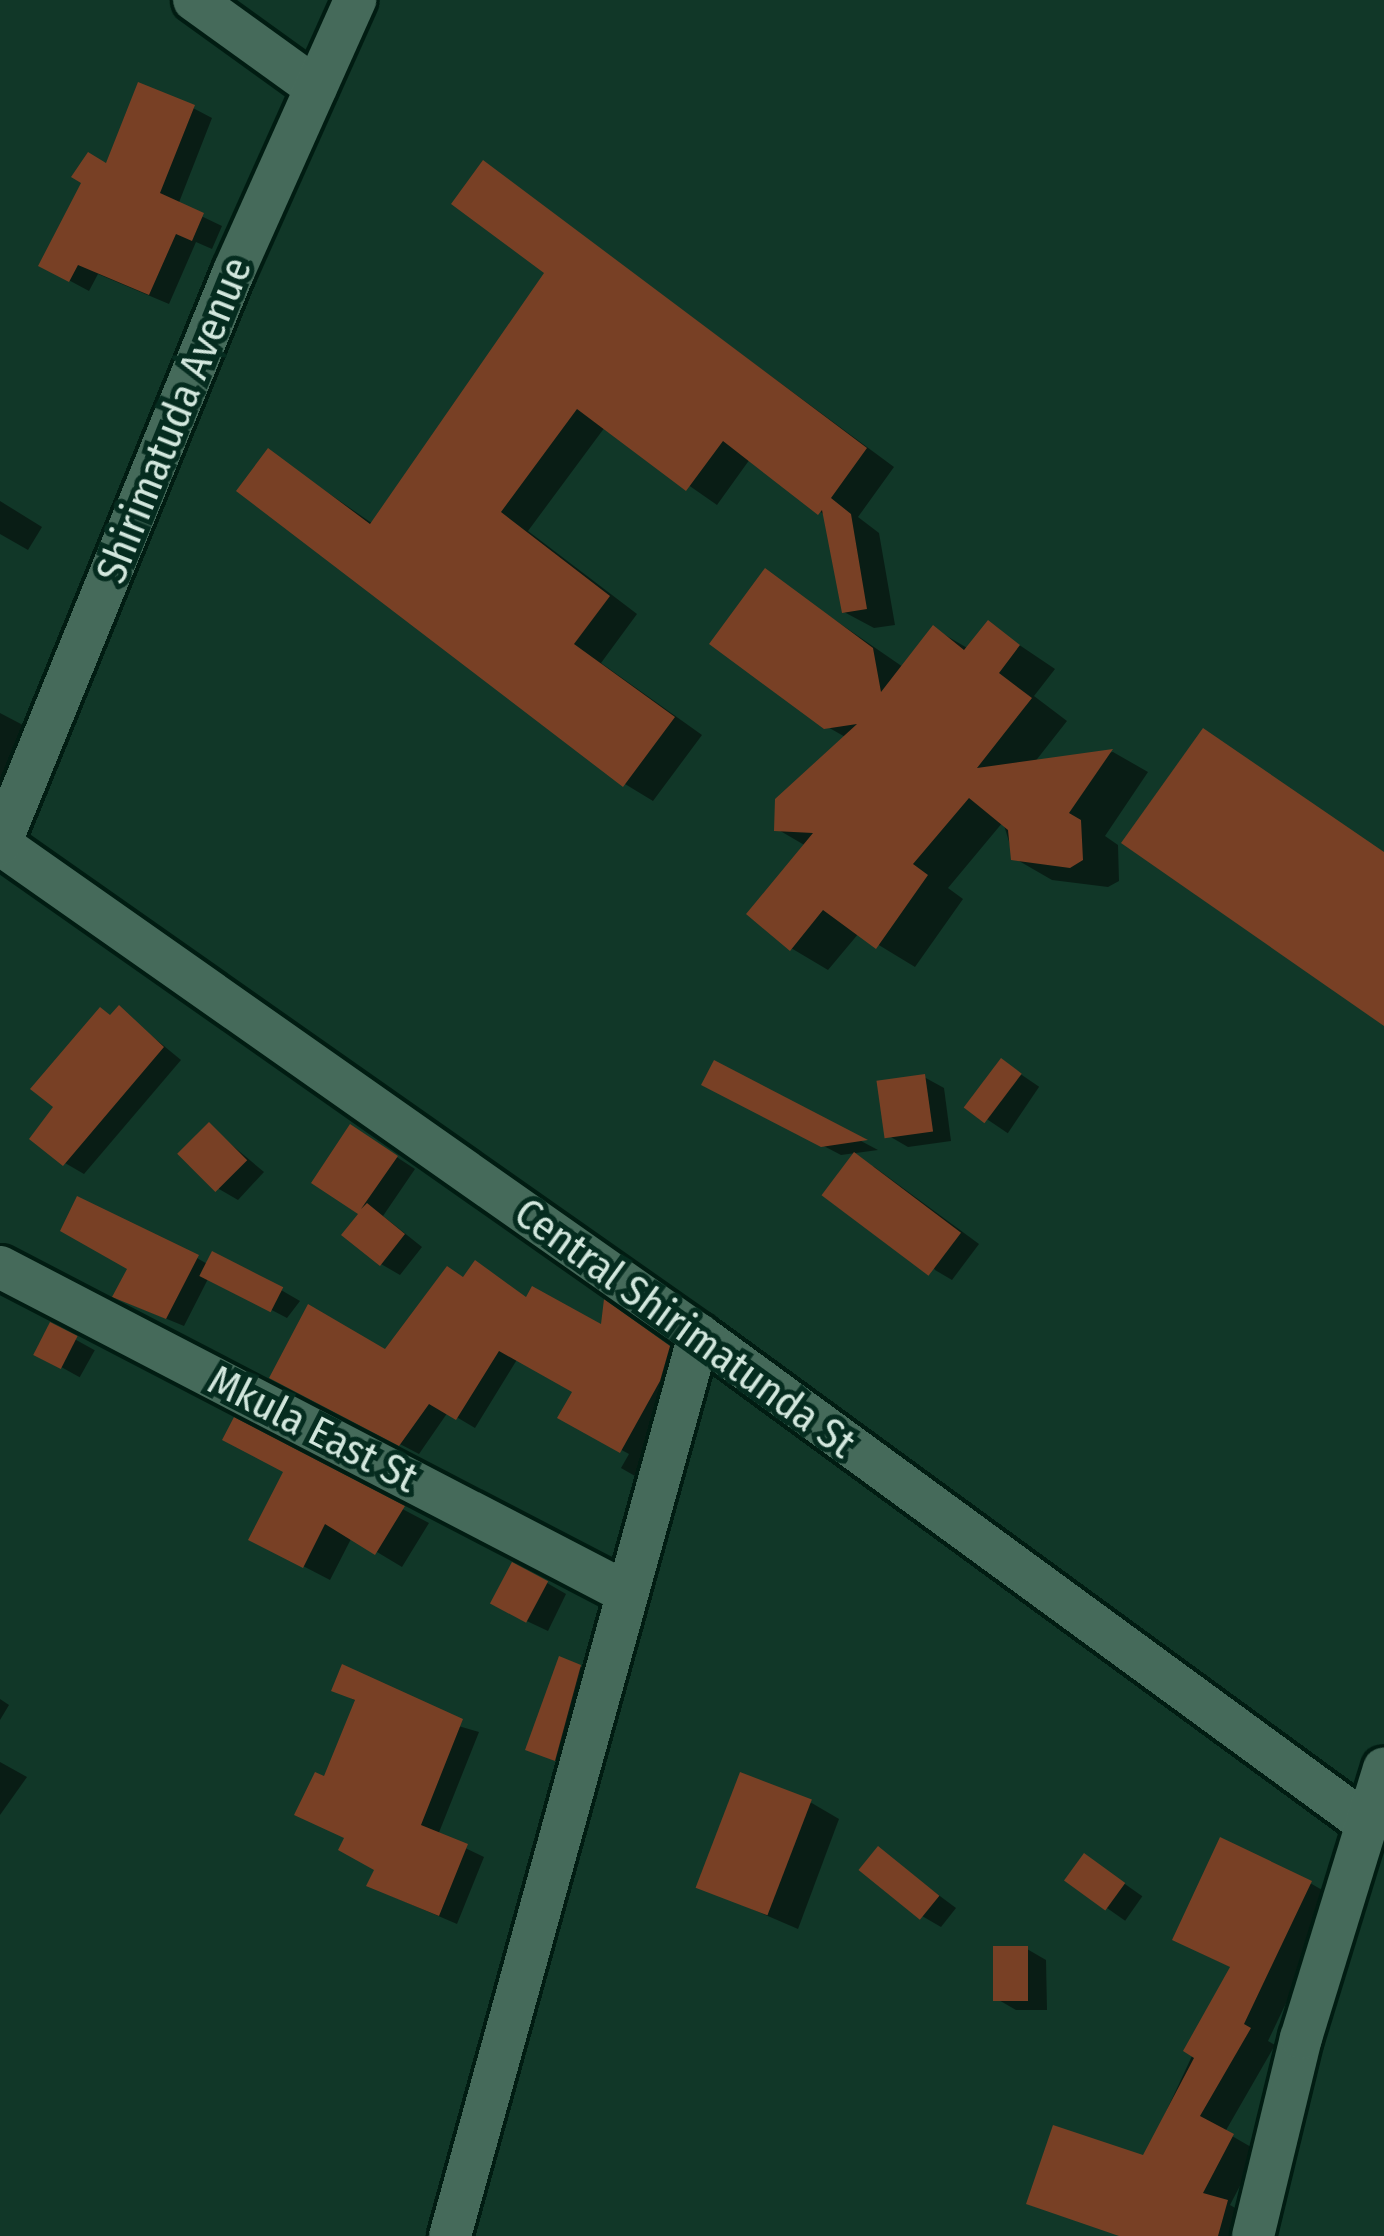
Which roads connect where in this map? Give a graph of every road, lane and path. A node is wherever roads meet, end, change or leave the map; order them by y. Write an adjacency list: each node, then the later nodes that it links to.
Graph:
1 (194, 0): 3 (street)
2 (355, 0): 3 (street, Shirimatuda Avenue)
3 (316, 88): 4 (street, Shirimatuda Avenue)
4 (0, 844): 6 (street, Central Shirimatunda St)
5 (0, 1267): 7 (street, Mkula East St)
6 (699, 1335): 7 (street); 9 (street, Central Shirimatunda St)
7 (626, 1592): 10 (street)
8 (1384, 1768): 9 (street)
9 (1363, 1821): 11 (street)
10 (450, 2236)
11 (1253, 2236)

